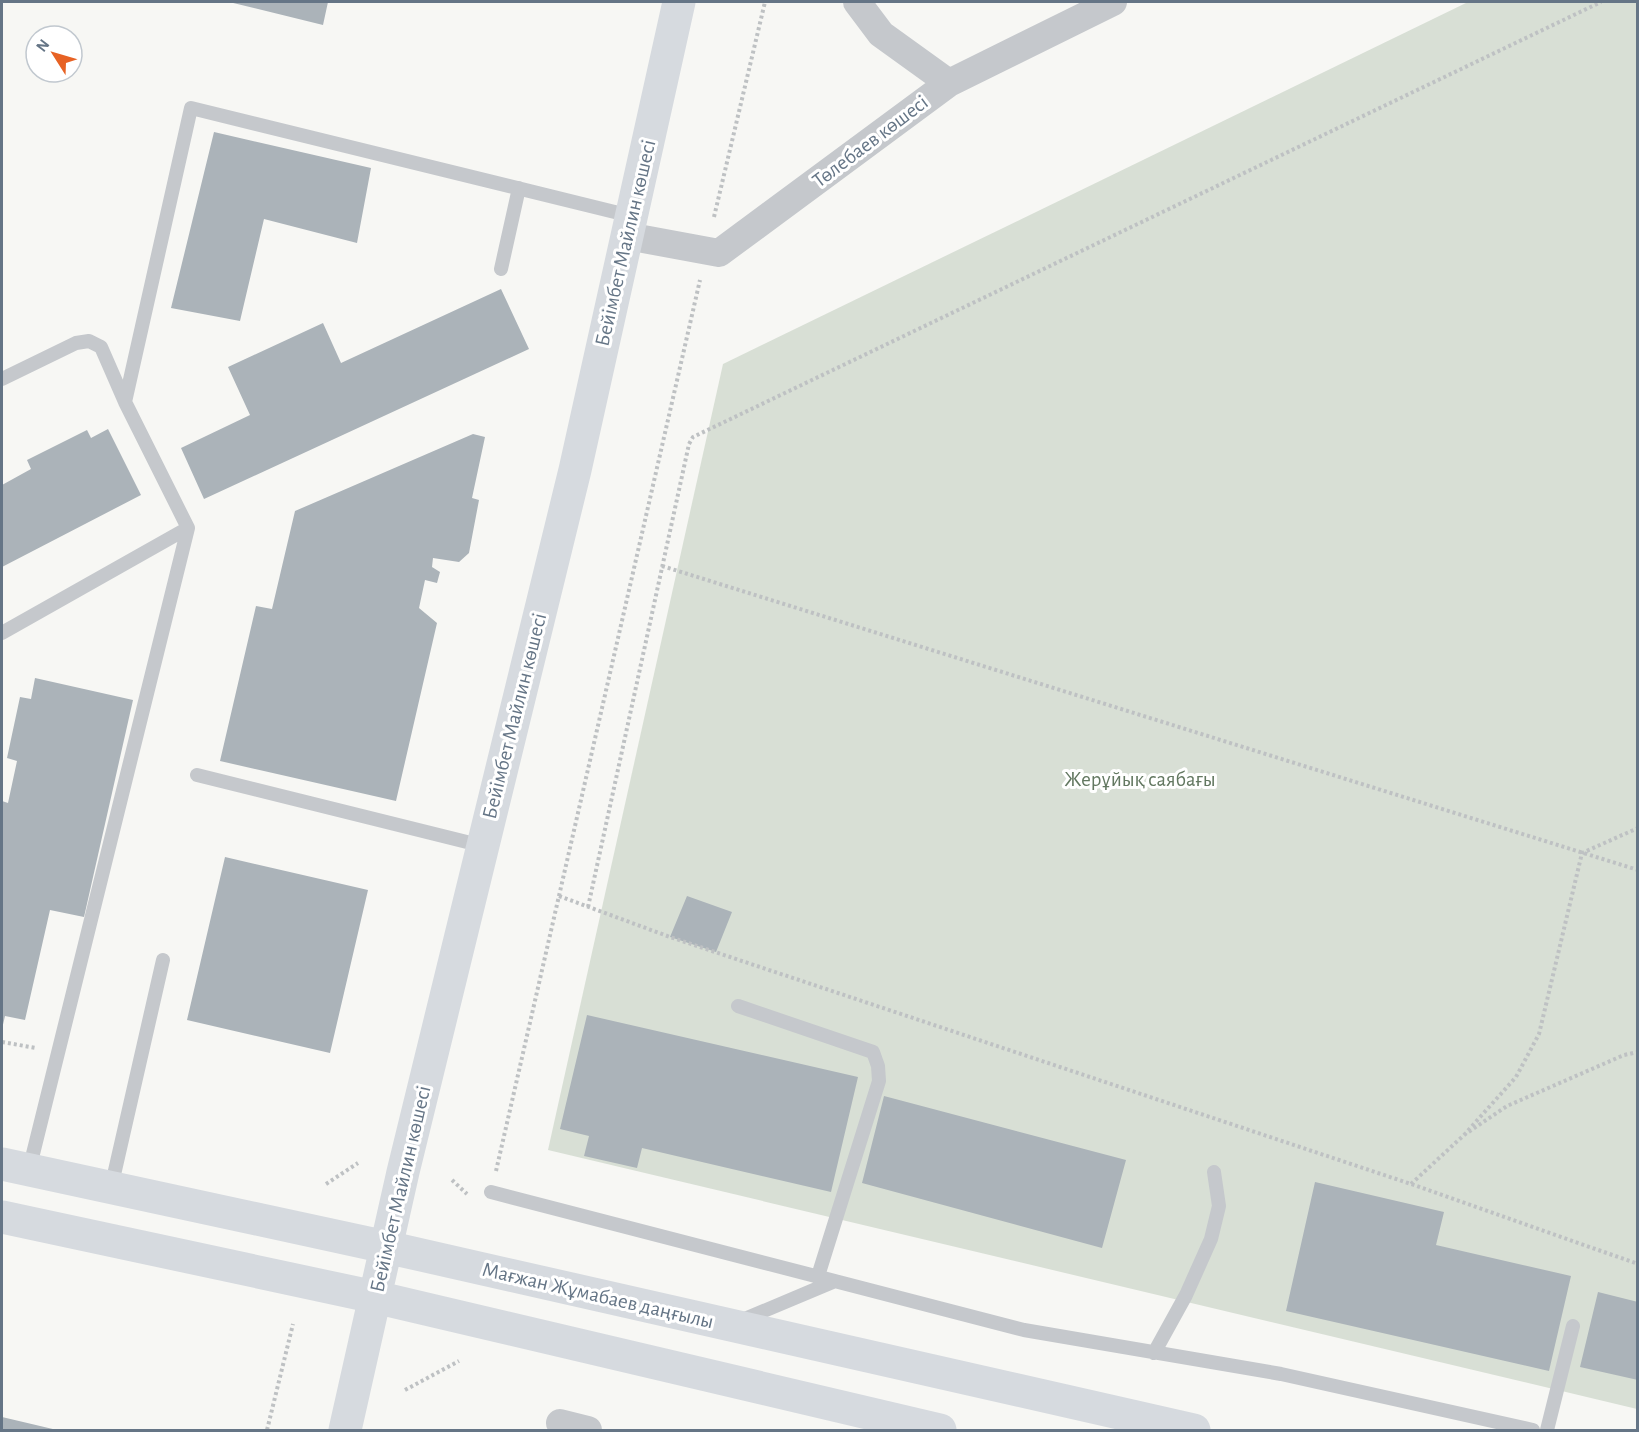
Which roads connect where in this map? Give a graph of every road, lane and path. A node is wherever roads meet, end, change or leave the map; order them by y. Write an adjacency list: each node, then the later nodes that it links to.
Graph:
1 (679, 2): 8 (main road, Бейімбет Майлин көшесі)
2 (765, 2): 9 (path)
3 (856, 2): 6 (street)
4 (1113, 2): 6 (street, Төлебаев көшесі)
5 (1602, 2): 14 (path)
6 (949, 83): 9 (street, Төлебаев көшесі)
7 (519, 188): 8 (lane); 10 (lane); 12 (lane)
8 (629, 226): 9 (street, Төлебаев көшесі); 18 (main road, Бейімбет Майлин көшесі)
9 (707, 251): 21 (path)
10 (501, 269)
11 (2, 379): 12 (lane)
12 (125, 402): 13 (lane)
13 (188, 528): 15 (lane); 27 (lane)
14 (662, 567): 19 (path); 22 (path)
15 (2, 633)
16 (197, 775): 18 (lane)
17 (1638, 828): 19 (path)
18 (483, 846): 37 (main road, Бейімбет Майлин көшесі)
19 (1582, 853): 20 (path); 28 (path)
20 (1638, 870)
21 (558, 896): 22 (path); 35 (path)
22 (588, 907): 33 (path)
23 (163, 960): 34 (lane)
24 (738, 1006): 39 (lane)
25 (2, 1042): 27 (path)
26 (1638, 1052): 28 (path)
27 (58, 1053): 30 (lane)
28 (1464, 1135): 33 (path)
29 (358, 1163): 32 (path)
30 (15, 1167): 34 (main road, Мағжан Жұмабаев даңғылы)
31 (1214, 1172): 45 (lane)
32 (326, 1184)
33 (1411, 1184): 38 (path)
34 (111, 1188): 37 (main road, Мағжан Жұмабаев даңғылы)
35 (491, 1192): 39 (lane)
36 (2, 1217): 41 (main road)
37 (386, 1247): 41 (main road, Бейімбет Майлин көшесі); 43 (main road, Мағжан Жұмабаев даңғылы)
38 (1638, 1264)
39 (818, 1276): 40 (lane)
40 (835, 1281): 43 (lane); 45 (lane)
41 (375, 1297): 50 (main road, Бейімбет Майлин көшесі); 52 (main road)
42 (293, 1324): 49 (path)
43 (730, 1325): 53 (main road, Мағжан Жұмабаев даңғылы)
44 (1573, 1326): 55 (lane)
45 (1154, 1353): 54 (lane)
46 (459, 1360): 47 (path)
47 (405, 1390)
48 (560, 1424): 51 (street)
49 (267, 1431)
50 (345, 1431)
51 (588, 1431)
52 (940, 1431)
53 (1194, 1431)
54 (1533, 1431)
55 (1547, 1431)

